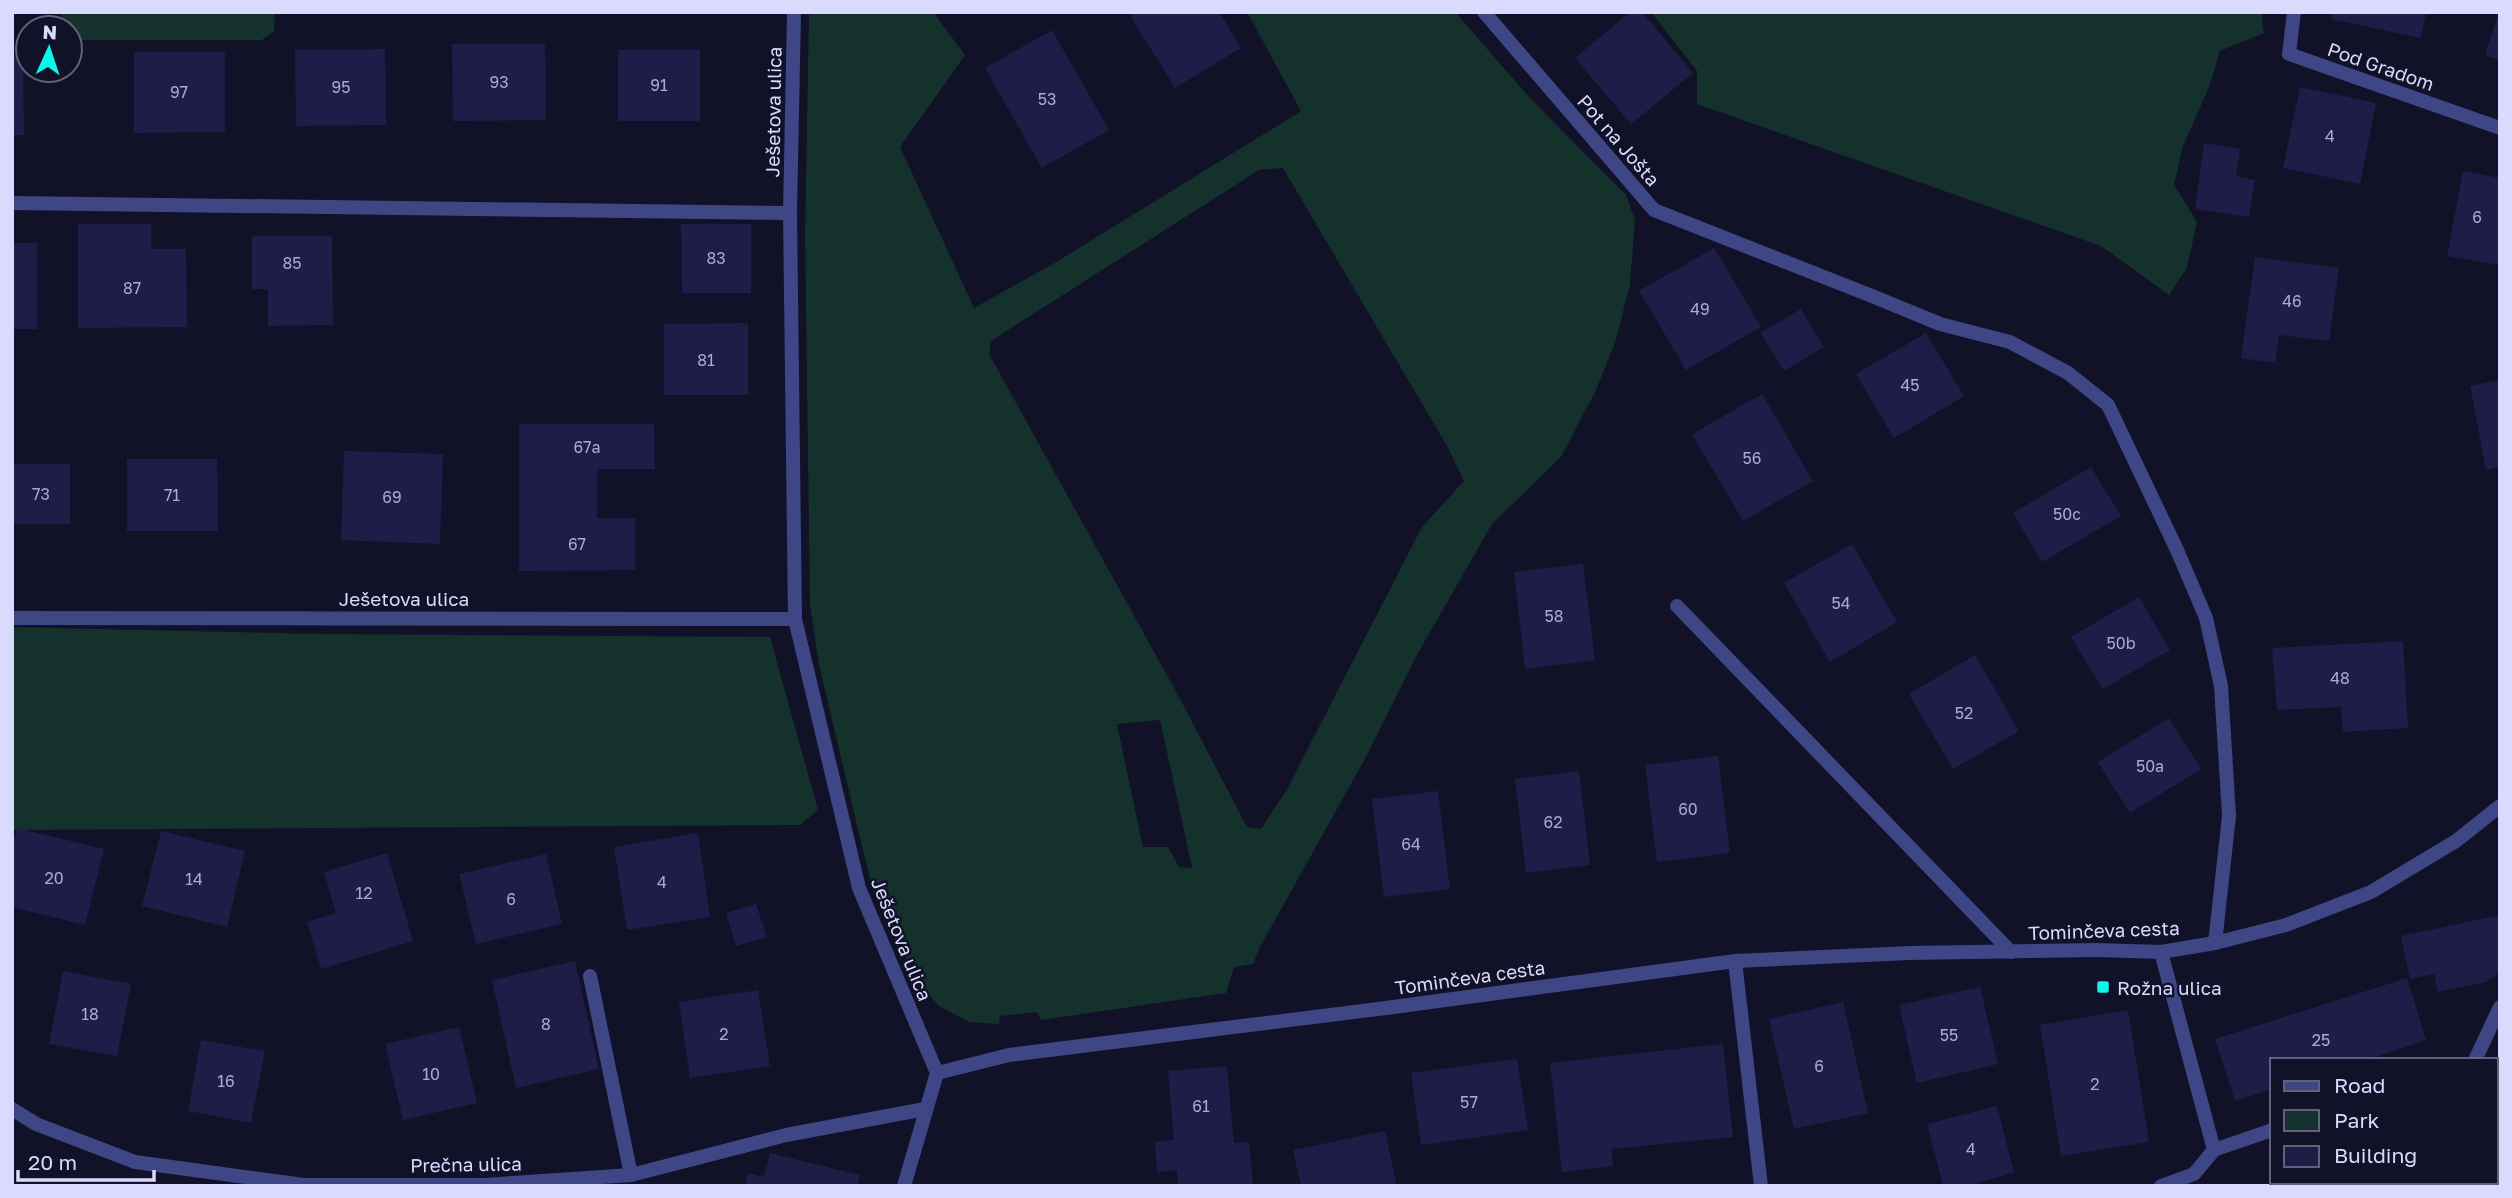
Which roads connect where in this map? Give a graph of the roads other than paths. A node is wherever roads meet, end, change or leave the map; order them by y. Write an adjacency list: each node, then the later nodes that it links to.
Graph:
1 (794, 12): 6 (street, Ješetova ulica)
2 (1484, 12): 11 (street, Pot na Jošta)
3 (2294, 12): 4 (street, Pod Gradom)
4 (2500, 128)
5 (12, 203): 6 (street)
6 (790, 213): 9 (street, Ješetova ulica)
7 (1677, 606): 12 (street, Tominčeva cesta)
8 (12, 618): 9 (street, Ješetova ulica)
9 (796, 619): 18 (street, Ješetova ulica)
10 (2500, 806): 11 (street, Tominčeva cesta)
11 (2216, 943): 13 (street, Tominčeva cesta)
12 (2011, 952): 13 (street, Tominčeva cesta); 14 (street, Tominčeva cesta)
13 (2161, 952): 22 (street)
14 (1735, 961): 18 (street, Tominčeva cesta); 25 (street)
15 (590, 976): 23 (street)
16 (2500, 1007): 17 (street)
17 (2476, 1058)
18 (937, 1073): 20 (street)
19 (12, 1109): 23 (street, Prečna ulica)
20 (925, 1109): 23 (street, Prečna ulica); 24 (street)
21 (2270, 1131): 22 (street)
22 (2214, 1150): 26 (street)
23 (631, 1175)
24 (904, 1186)
25 (1761, 1186)
26 (2161, 1186)

